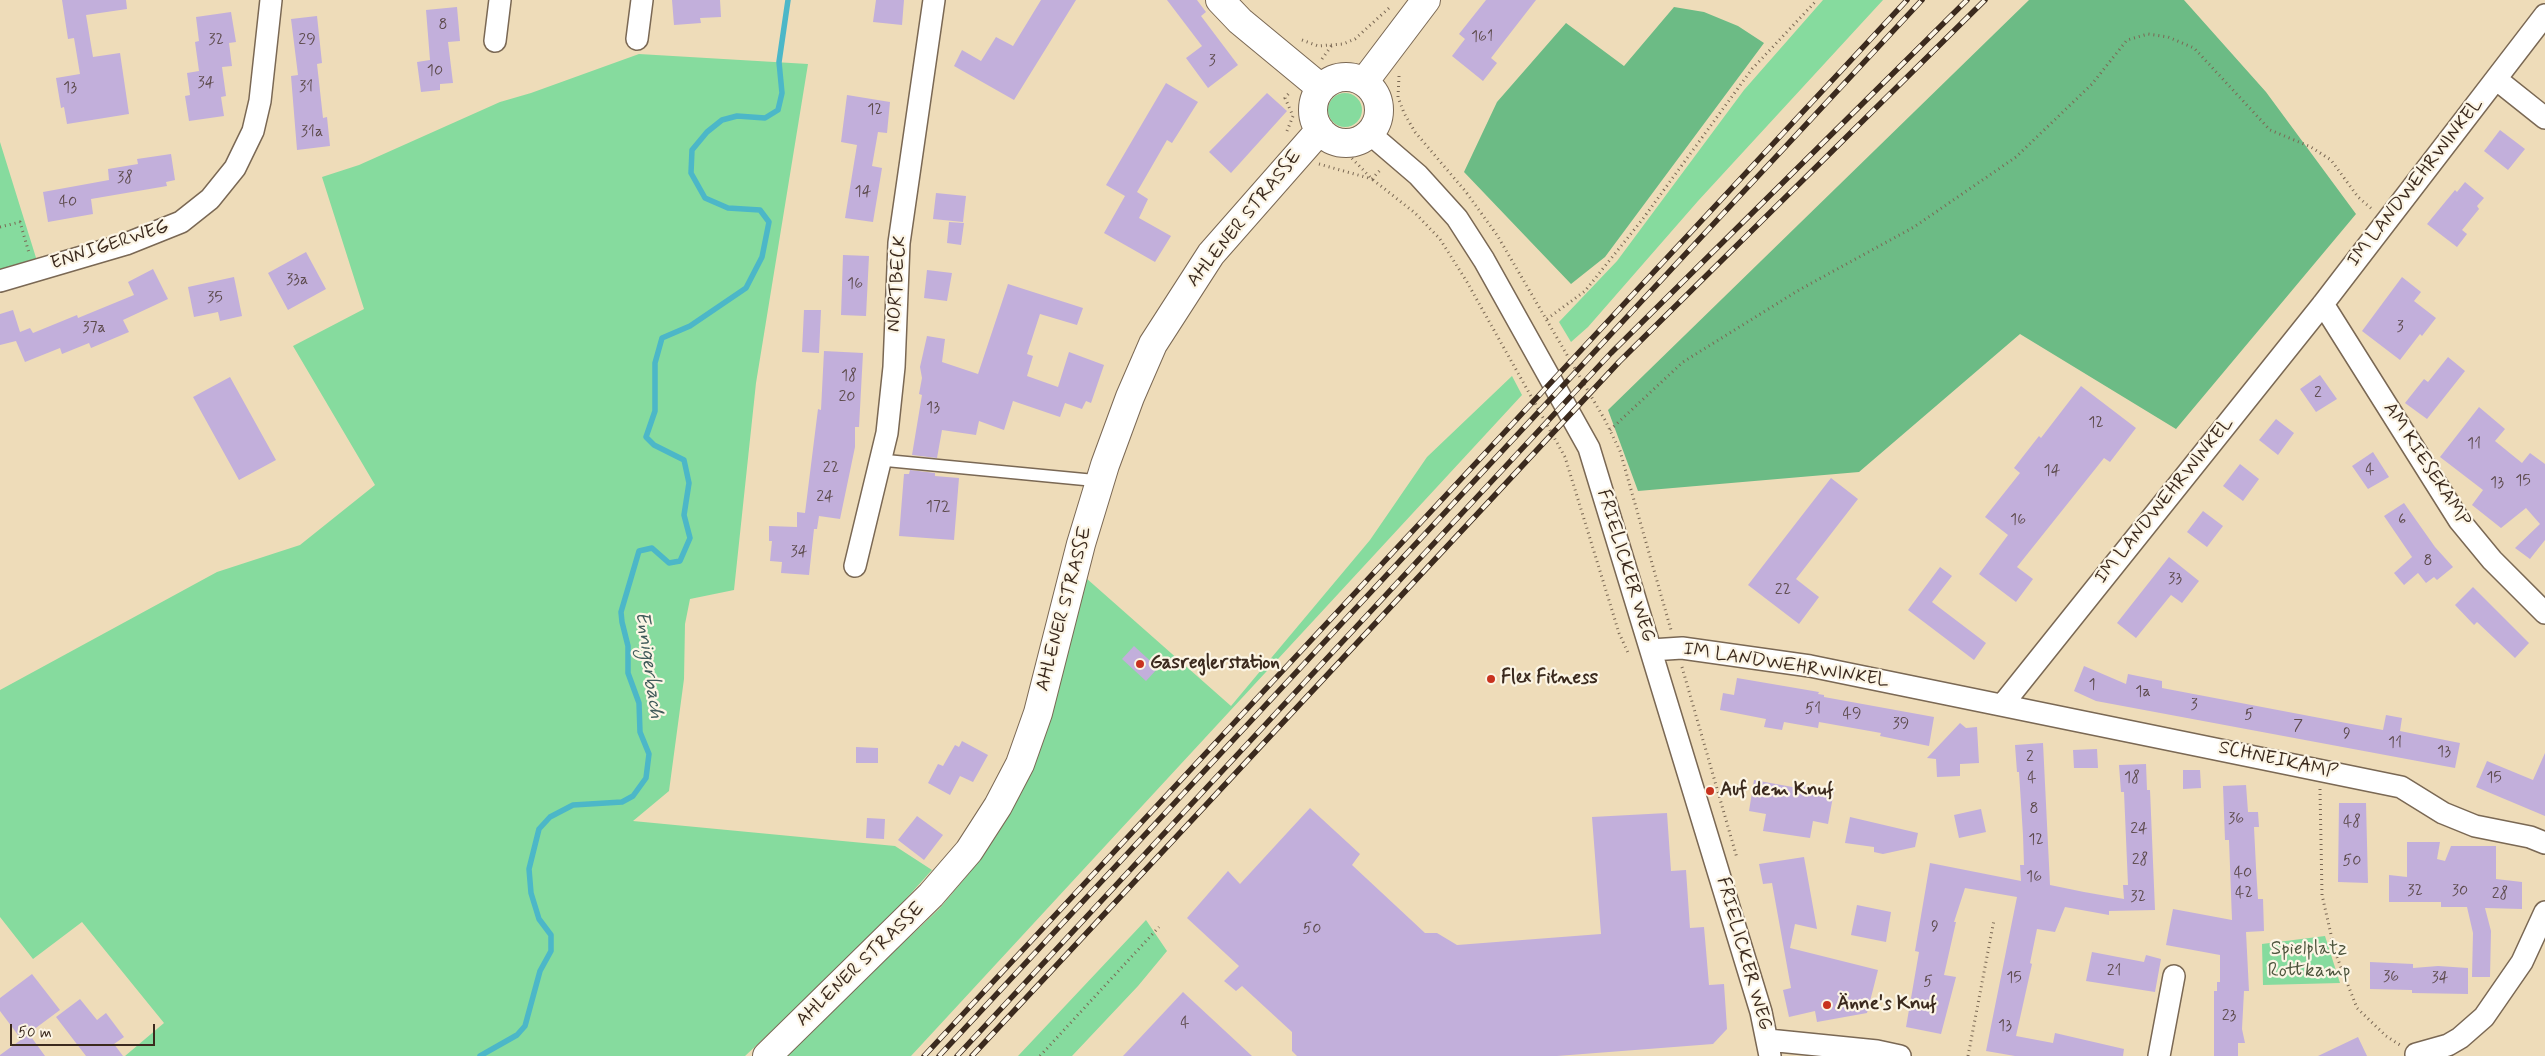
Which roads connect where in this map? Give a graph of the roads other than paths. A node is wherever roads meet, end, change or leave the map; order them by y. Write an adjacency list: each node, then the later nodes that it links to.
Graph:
1 (271, 0): 16 (street, ENNIGERWEG)
2 (500, 0): 9 (street)
3 (642, 0): 8 (street)
4 (934, 0): 18 (street, NORTBECK)
5 (1220, 0): 12 (main road)
6 (1426, 0): 11 (main road)
7 (2545, 15): 10 (street, IM LANDWEHRWINKEL)
8 (637, 39)
9 (495, 41)
10 (2496, 79): 13 (street); 17 (street, IM LANDWEHRWINKEL)
11 (1364, 82): 12 (main road); 14 (main road)
12 (1321, 88): 15 (main road)
13 (2545, 118)
14 (1369, 133): 15 (main road); 22 (street, FRIELICKER WEG)
15 (1327, 136): 19 (main road, AHLENER STRASSE)
16 (0, 281)
17 (2323, 304): 21 (street, AM KIESEKAMP); 23 (street, IM LANDWEHRWINKEL)
18 (881, 460): 19 (lane); 20 (street, NORTBECK)
19 (1100, 481): 29 (main road, AHLENER STRASSE)
20 (856, 566)
21 (2545, 613)
22 (1651, 650): 23 (street, IM LANDWEHRWINKEL); 27 (street, FRIELICKER WEG)
23 (2003, 704): 24 (street, SCHNEIKAMP)
24 (2545, 843)
25 (2545, 912): 28 (street)
26 (2174, 976): 31 (street)
27 (1769, 1048): 30 (street)
28 (2416, 1054)
29 (767, 1056)
30 (1900, 1056)
31 (2159, 1056)

